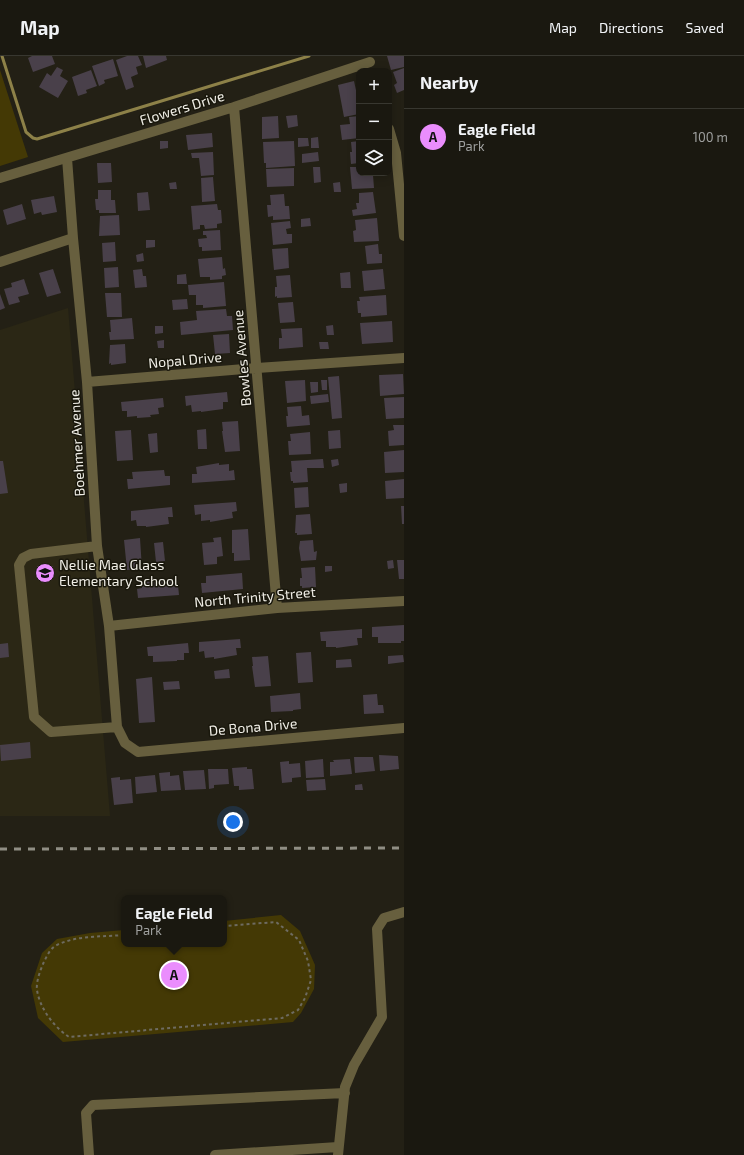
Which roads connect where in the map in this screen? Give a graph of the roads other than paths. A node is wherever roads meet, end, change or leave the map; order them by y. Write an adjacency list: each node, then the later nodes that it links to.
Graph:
1 (370, 63): 2 (street, Flowers Drive)
2 (234, 107): 5 (street, Flowers Drive); 11 (street, Bowles Avenue)
3 (392, 135): 4 (street)
4 (400, 152): 7 (street)
5 (67, 158): 6 (street, Flowers Drive); 8 (street, Boehmer Avenue)
6 (0, 178)
7 (404, 236)
8 (73, 238): 9 (street); 12 (street, Boehmer Avenue)
9 (0, 262)
10 (404, 358): 11 (street, Nopal Drive)
11 (257, 368): 12 (street, Nopal Drive); 15 (street, Bowles Avenue)
12 (87, 382): 13 (street, Boehmer Avenue)
13 (97, 546): 16 (street, Boehmer Avenue); 17 (street)
14 (404, 601): 15 (street, North Trinity Street)
15 (277, 608): 16 (street, North Trinity Street)
16 (109, 626): 17 (street, Boehmer Avenue)
17 (117, 727): 18 (street, De Bona Drive)
18 (404, 728)
19 (404, 912): 20 (street)
20 (345, 1093): 21 (street); 23 (street)
21 (338, 1151): 22 (street)
22 (256, 1154): 24 (street)
23 (89, 1155)
24 (215, 1155)

